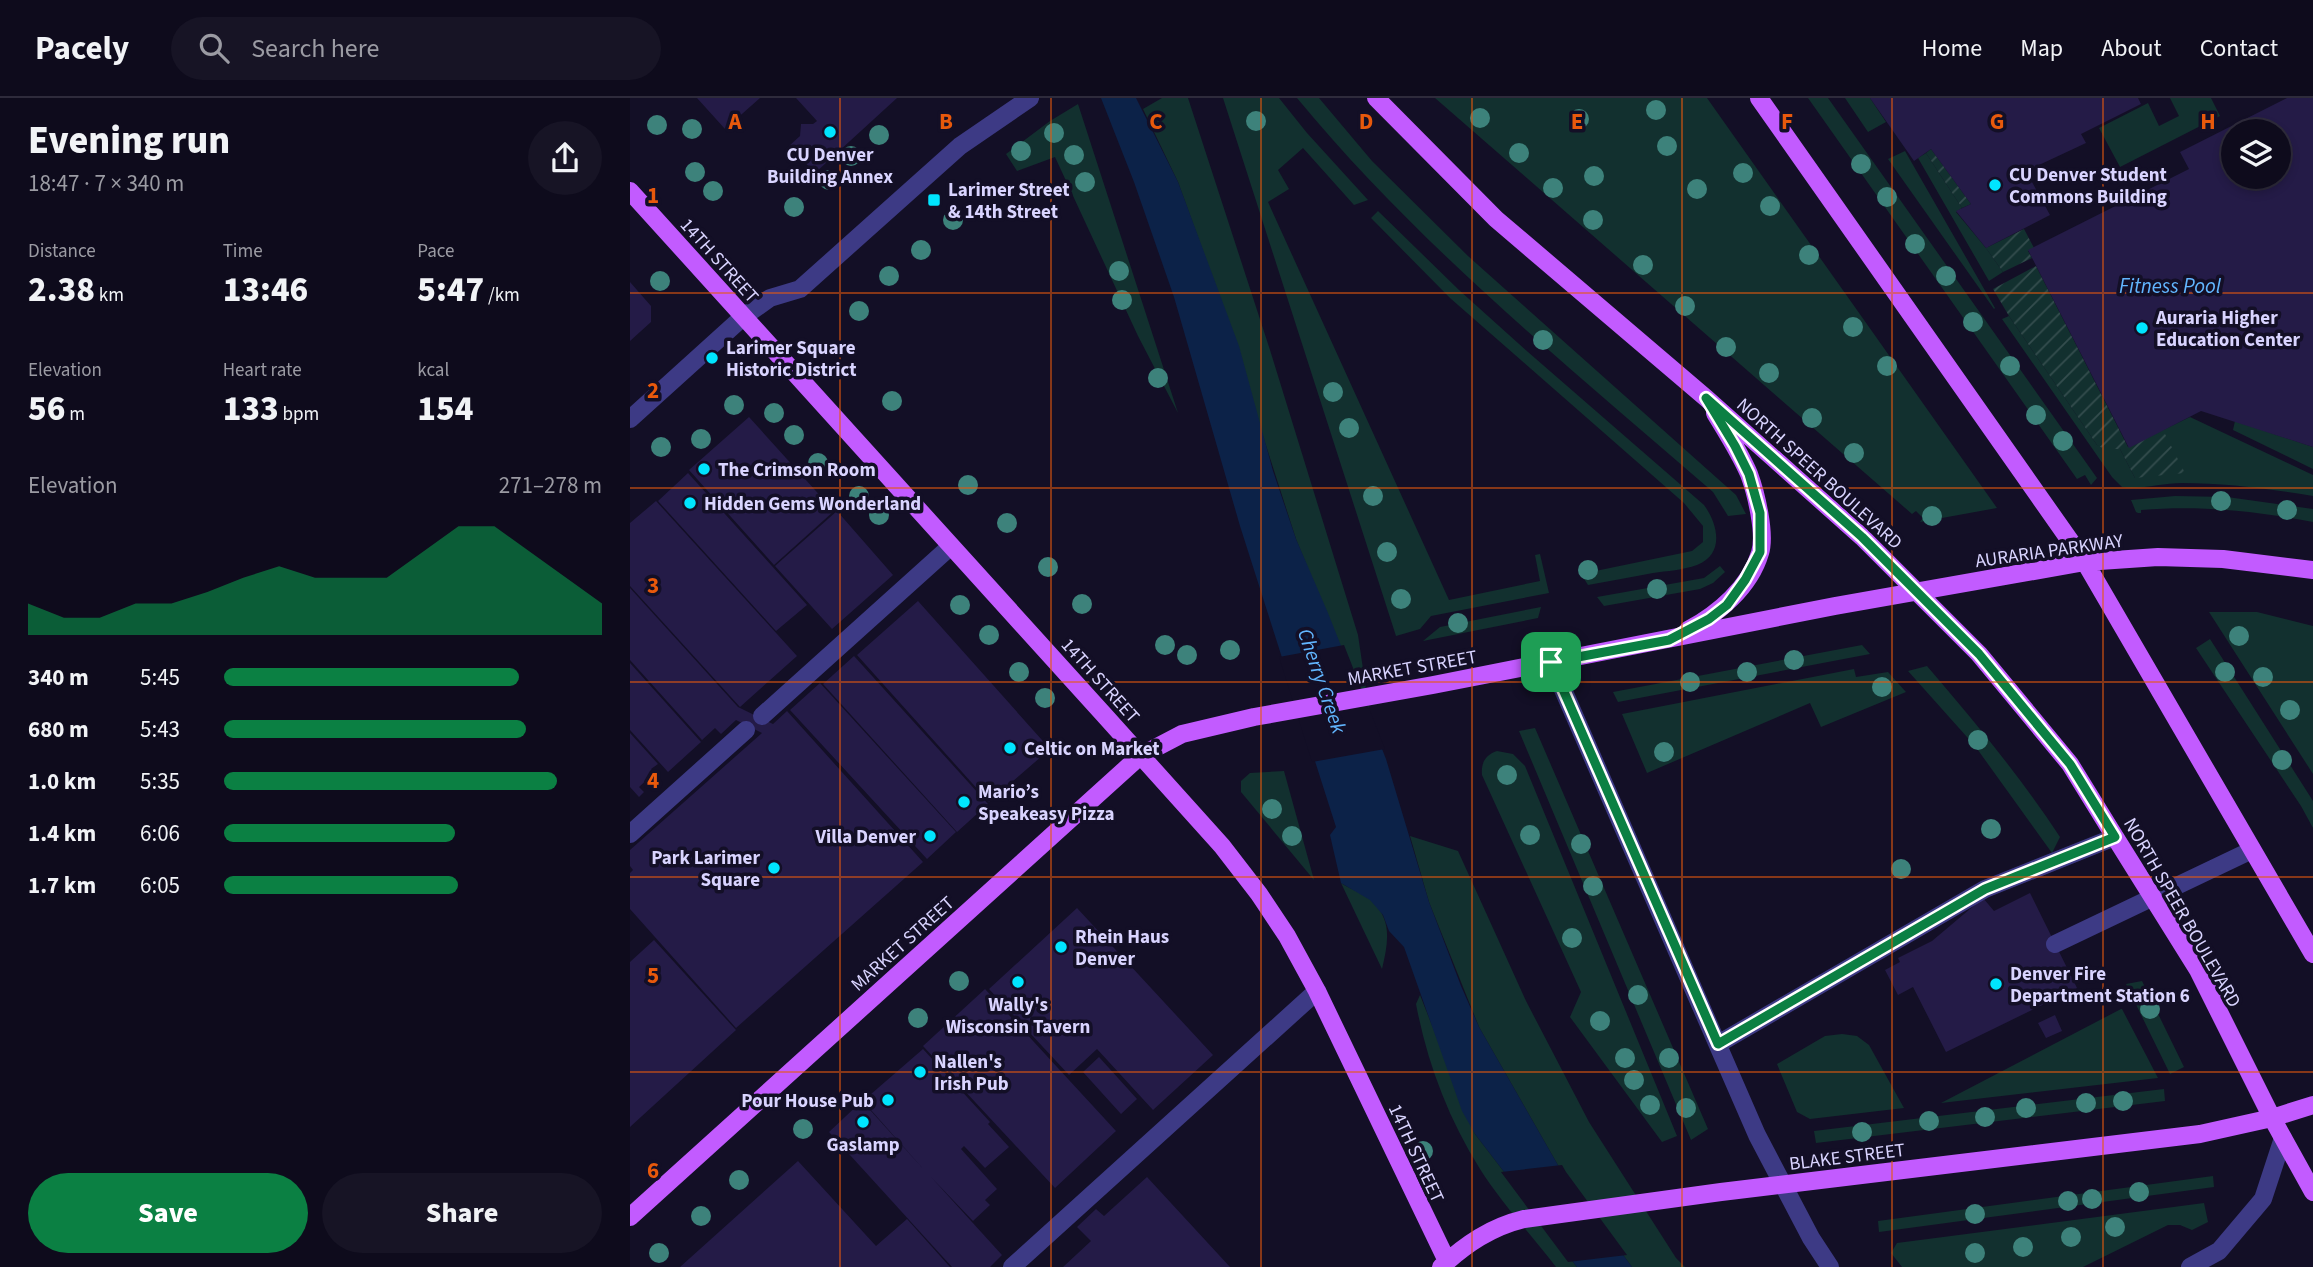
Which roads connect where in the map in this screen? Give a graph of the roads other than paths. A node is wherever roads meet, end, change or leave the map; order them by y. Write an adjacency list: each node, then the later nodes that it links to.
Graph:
1 (1030, 98): 5 (street)
2 (1376, 98): 6 (main road, NORTH SPEER BOULEVARD)
3 (1759, 98): 9 (main road)
4 (630, 191): 5 (main road, 14TH STREET)
5 (743, 317): 7 (street); 8 (main road, 14TH STREET)
6 (1706, 398): 11 (main road, NORTH SPEER BOULEVARD); 12 (main road)
7 (630, 419)
8 (951, 546): 14 (street); 16 (main road, 14TH STREET)
9 (2085, 562): 10 (main road, AURARIA PARKWAY); 11 (main road, AURARIA PARKWAY); 19 (main road)
10 (2313, 570)
11 (1917, 592): 12 (main road, MARKET STREET); 18 (main road, NORTH SPEER BOULEVARD)
12 (1669, 640): 13 (main road, MARKET STREET)
13 (1551, 662): 16 (main road, MARKET STREET); 24 (street)
14 (762, 716)
15 (746, 730): 17 (street)
16 (1140, 756): 23 (main road, 14TH STREET); 30 (main road, MARKET STREET)
17 (630, 834)
18 (2115, 837): 20 (main road, NORTH SPEER BOULEVARD); 24 (street)
19 (2252, 850): 20 (street); 22 (main road)
20 (2152, 897): 21 (street); 26 (main road, NORTH SPEER BOULEVARD)
21 (2055, 944)
22 (2313, 954)
23 (1317, 991): 31 (main road, 14TH STREET); 32 (street)
24 (1718, 1044): 28 (street)
25 (2313, 1105): 26 (main road)
26 (2272, 1118): 27 (main road, NORTH SPEER BOULEVARD); 28 (main road, BLAKE STREET)
27 (2283, 1138): 29 (main road, NORTH SPEER BOULEVARD); 34 (street)
28 (1783, 1185): 31 (main road, BLAKE STREET); 33 (street)
29 (2313, 1192)
30 (630, 1217)
31 (1444, 1264)
32 (1012, 1267)
33 (1830, 1267)
34 (2190, 1267)

